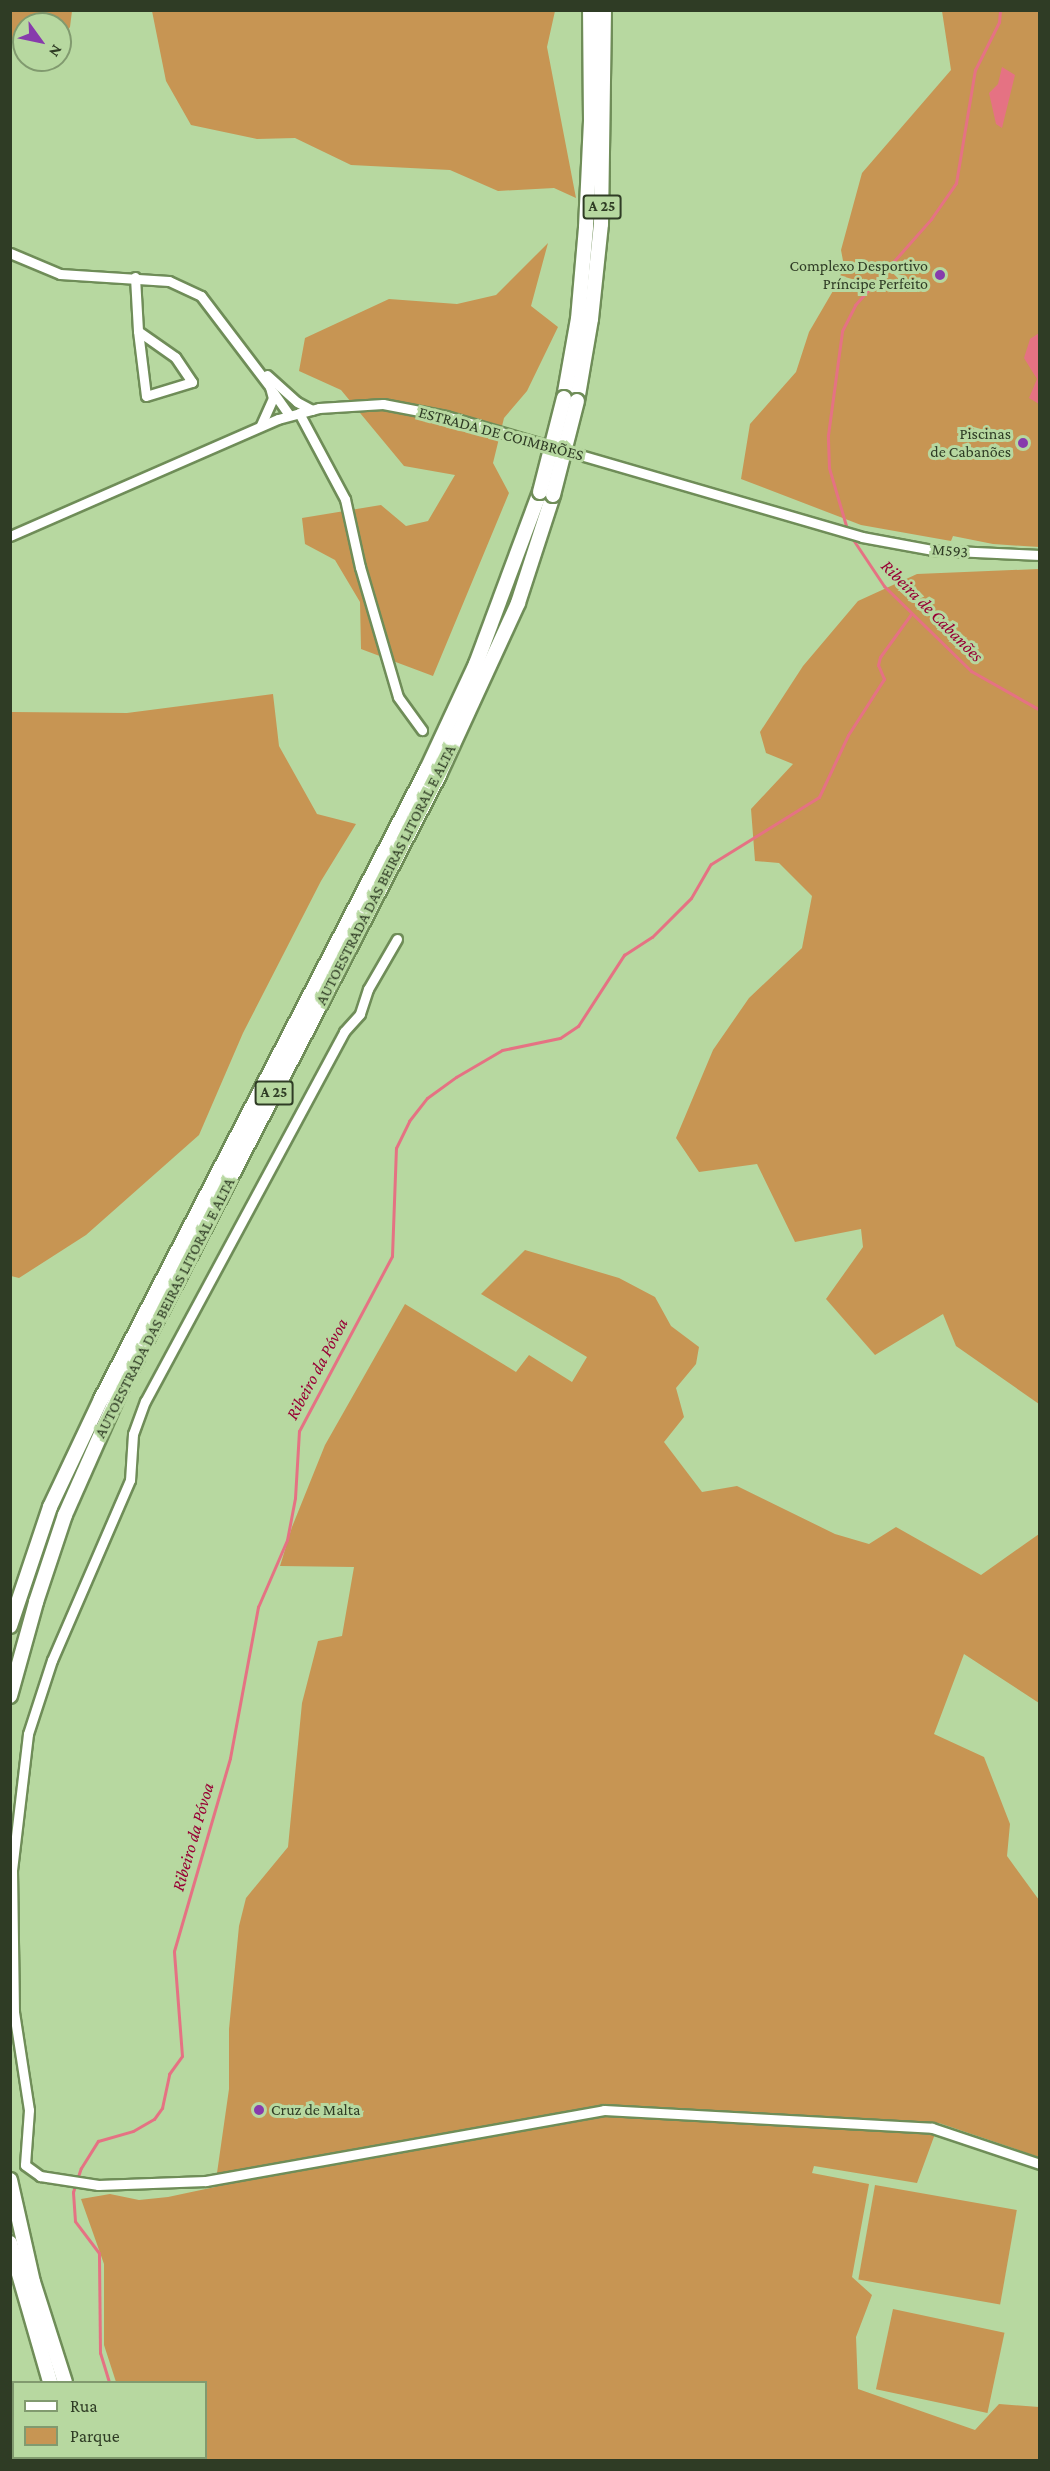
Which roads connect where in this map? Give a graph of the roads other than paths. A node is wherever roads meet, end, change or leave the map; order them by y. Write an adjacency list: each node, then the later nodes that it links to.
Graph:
1 (590, 10): 8 (highway, AUTOESTRADA DAS BEIRAS LITORAL E ALTA / A 25)
2 (604, 10): 8 (highway, AUTOESTRADA DAS BEIRAS LITORAL E ALTA / A 25)
3 (10, 253): 4 (street)
4 (135, 277): 5 (street); 6 (street)
5 (138, 331): 5 (street)
6 (243, 350): 7 (street); 9 (street)
7 (270, 387): 11 (street); 12 (street)
8 (571, 400): 13 (highway, AUTOESTRADA DAS BEIRAS LITORAL E ALTA / A 25, bridge)
9 (312, 410): 10 (street, ESTRADA DE COIMBRÕES); 15 (street, ESTRADA DE COIMBRÕES)
10 (299, 413): 11 (street, ESTRADA DE COIMBRÕES); 17 (street)
11 (289, 415): 12 (street, ESTRADA DE COIMBRÕES)
12 (261, 426): 14 (street, ESTRADA DE COIMBRÕES)
13 (547, 493): 19 (highway, AUTOESTRADA DAS BEIRAS LITORAL E ALTA / A 25); 20 (highway, AUTOESTRADA DAS BEIRAS LITORAL E ALTA / A 25)
14 (10, 536)
15 (862, 537): 16 (street, M593)
16 (1040, 555)
17 (422, 730)
18 (397, 939): 21 (street)
19 (10, 1626)
20 (10, 1696)
21 (1040, 2164)
22 (10, 2180): 25 (highway)
23 (10, 2243): 24 (highway)
24 (50, 2381)
25 (65, 2381)

